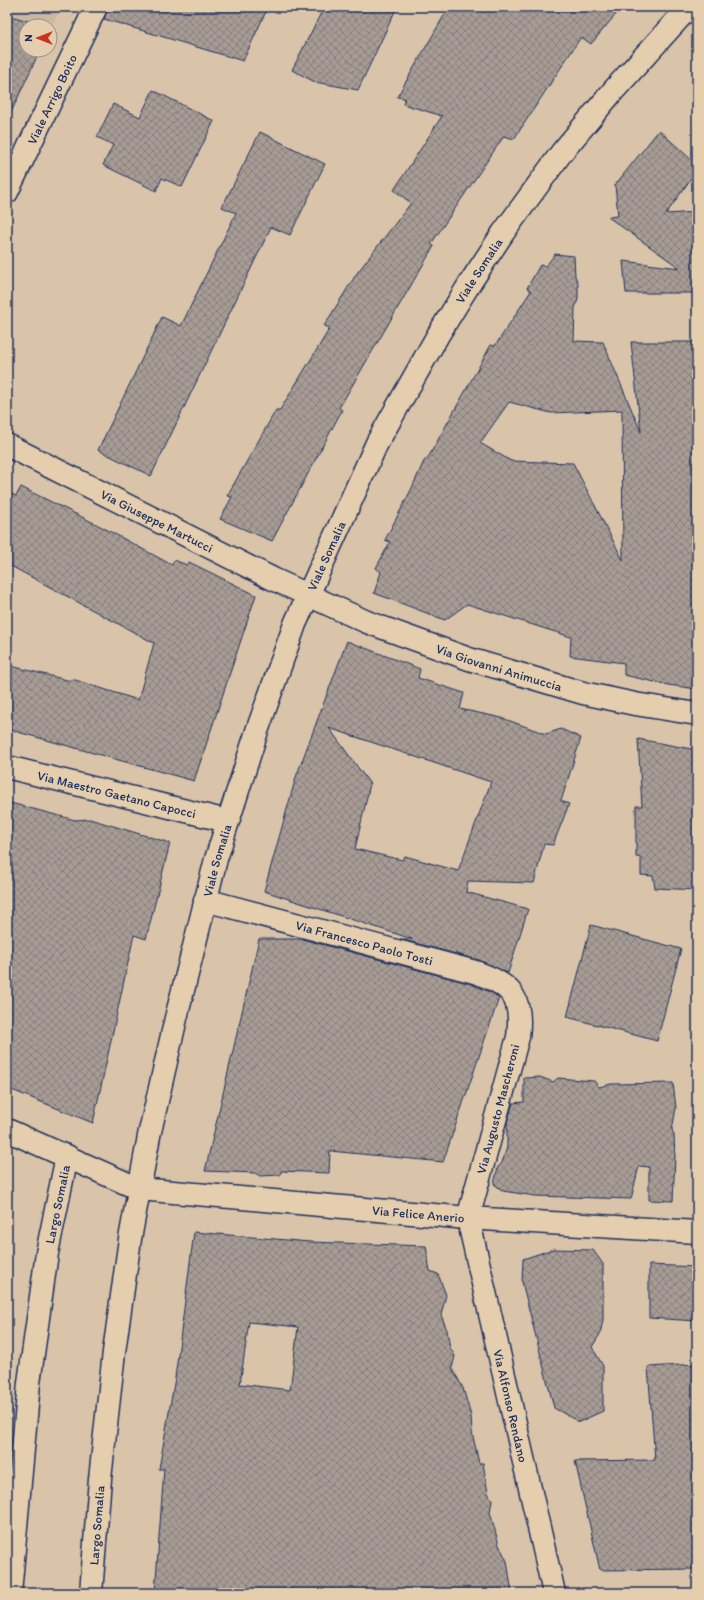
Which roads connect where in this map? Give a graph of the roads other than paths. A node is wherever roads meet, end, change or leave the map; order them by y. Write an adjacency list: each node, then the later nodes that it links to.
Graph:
1 (96, 7): 3 (street, Viale Arrigo Boito)
2 (689, 7): 5 (street, Viale Somalia)
3 (7, 192)
4 (7, 445): 5 (street, Via Giuseppe Martucci)
5 (308, 596): 6 (street, Via Giovanni Animuccia); 8 (street, Viale Somalia)
6 (697, 714)
7 (7, 767): 8 (street, Via Maestro Gaetano Capocci)
8 (227, 821): 9 (street, Viale Somalia)
9 (206, 900): 10 (street, Via Francesco Paolo Tosti); 13 (street, Viale Somalia)
10 (516, 999): 14 (street, Via Augusto Mascheroni)
11 (7, 1130): 12 (street)
12 (67, 1156): 13 (street, Largo Somalia); 16 (street, Largo Somalia)
13 (139, 1189): 14 (street, Via Felice Anerio); 17 (street, Largo Somalia)
14 (468, 1218): 15 (street, Via Felice Anerio); 18 (street, Via Alfonso Rendano)
15 (697, 1232)
16 (10, 1593)
17 (91, 1593)
18 (554, 1593)

